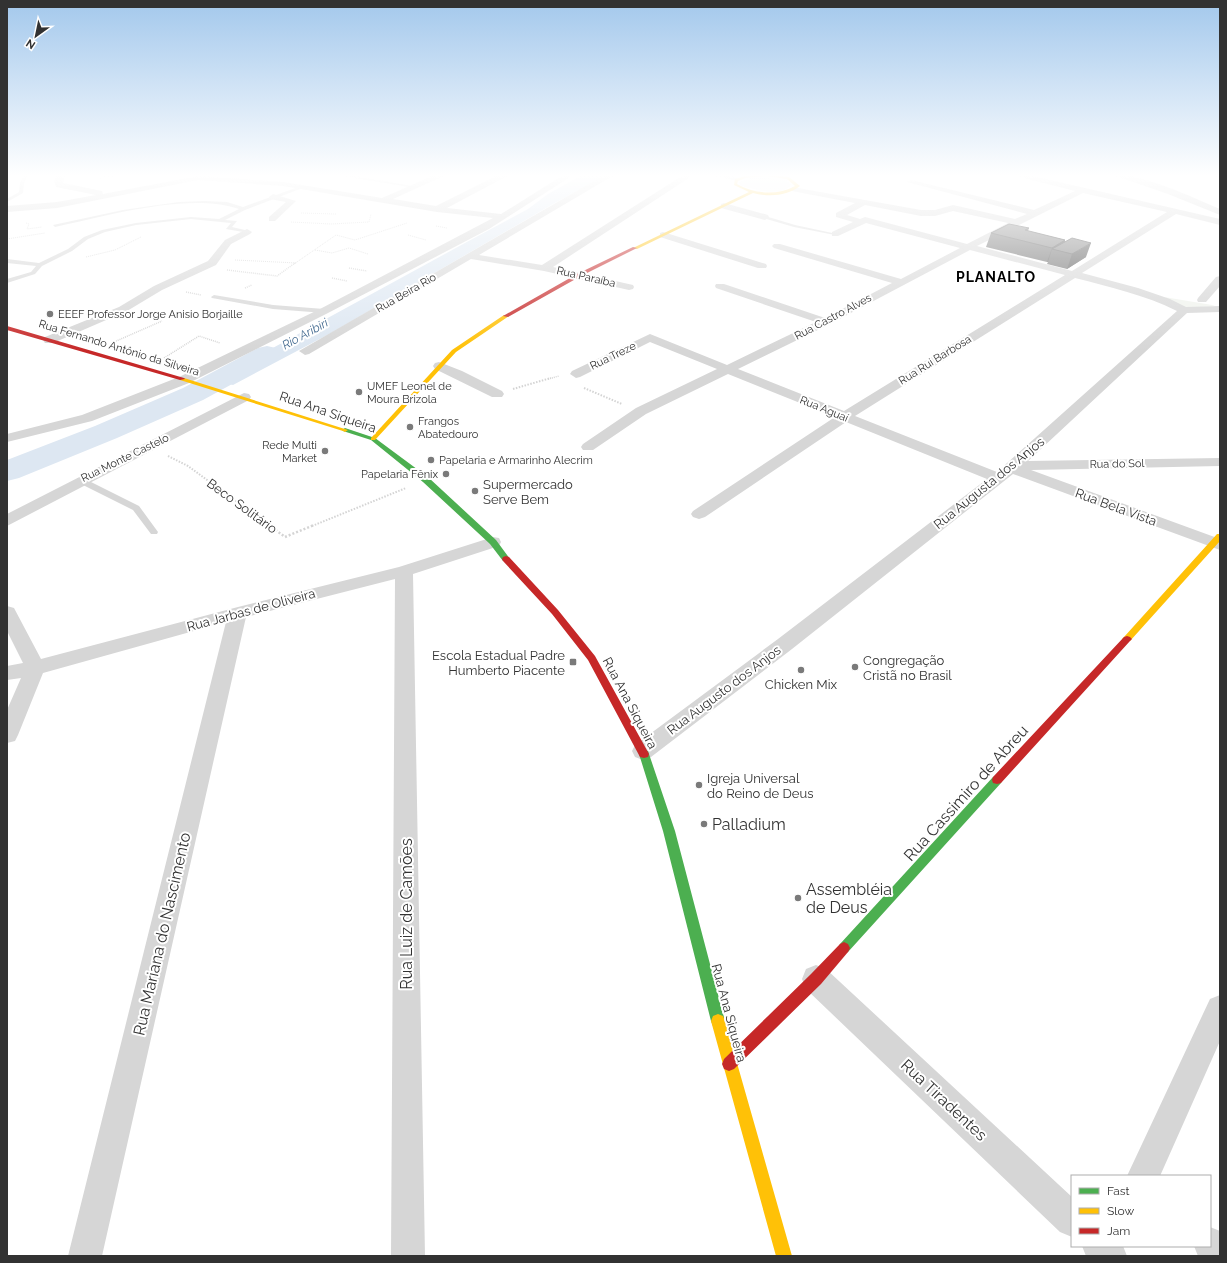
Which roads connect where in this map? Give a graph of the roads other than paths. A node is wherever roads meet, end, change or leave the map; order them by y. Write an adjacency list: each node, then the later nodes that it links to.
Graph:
1 (100, 233): 17 (lane)
2 (245, 233): 34 (street)
3 (472, 233): 30 (street)
4 (510, 233): 15 (street, Rua Beira Rio)
5 (599, 233): 19 (street, Rua Paraíba)
6 (667, 233): 12 (street)
7 (830, 233): 11 (lane)
8 (915, 233): 14 (street)
9 (995, 233): 14 (street, Rua Castro Alves)
10 (1140, 233): 20 (street, Rua Rui Barbosa)
11 (835, 234)
12 (663, 235): 18 (street); 21 (street)
13 (777, 246): 24 (street)
14 (969, 247): 20 (street); 24 (street, Rua Castro Alves)
15 (470, 256): 19 (street, Rua Paraíba); 35 (street, Rua Beira Rio)
16 (7, 261): 17 (lane)
17 (40, 265): 23 (lane)
18 (762, 266)
19 (544, 268): 21 (street, Rua Paraíba)
20 (1073, 274): 28 (street); 43 (street, Rua Rui Barbosa)
21 (579, 275): 26 (street, Rua Paraíba); 36 (street)
22 (1220, 279): 28 (street, Rua Augusta dos Anjos)
23 (7, 281)
24 (901, 282): 31 (street, Rua Castro Alves)
25 (720, 286): 31 (street)
26 (629, 287)
27 (214, 297): 30 (lane)
28 (1192, 302): 29 (street); 29 (street); 48 (street, Rua Augusta dos Anjos)
29 (1220, 305)
30 (324, 311): 39 (street)
31 (826, 322): 37 (street, Rua Castro Alves)
32 (7, 328): 34 (street, Rua Fernando Antônio da Silveira)
33 (650, 338): 37 (street, Rua Aguaí); 38 (street, Rua Treze)
34 (49, 340): 39 (street, Rua Fernando Antônio da Silveira)
35 (305, 351)
36 (439, 366): 41 (street); 45 (street)
37 (729, 370): 43 (street, Rua Aguaí); 46 (street, Rua Castro Alves)
38 (576, 374)
39 (184, 380): 40 (street, Rua Fernando Antônio da Silveira); 44 (street)
40 (224, 391): 42 (street, Rua Ana Siqueira)
41 (497, 394)
42 (244, 397): 45 (street, Rua Ana Siqueira); 49 (street, Rua Monte Castelo)
43 (844, 417): 48 (street, Rua Aguaí); 50 (street, Rua Rui Barbosa)
44 (7, 438)
45 (373, 439): 53 (street, Rua Ana Siqueira)
46 (588, 448)
47 (1220, 462): 48 (street, Rua do Sol)
48 (1008, 471): 54 (street, Rua Bela Vista); 58 (street, Rua Augusta dos Anjos)
49 (80, 480): 51 (street, Rua Monte Castelo); 52 (lane)
50 (699, 514)
51 (7, 521)
52 (154, 532)
53 (493, 542): 55 (street, Rua Jarbas de Oliveira); 62 (street, Rua Ana Siqueira)
54 (1218, 542): 63 (street, Rua Cassimiro de Abreu)
55 (404, 571): 57 (street, Rua Jarbas de Oliveira); 73 (street, Rua Luiz de Camões)
56 (7, 612): 59 (street)
57 (238, 613): 59 (street, Rua Jarbas de Oliveira); 72 (street, Rua Mariana do Nascimento)
58 (785, 644): 62 (street, Rua Augusto dos Anjos)
59 (35, 668): 60 (street, Rua Jarbas de Oliveira); 61 (street)
60 (7, 673)
61 (7, 735)
62 (643, 751): 65 (street, Rua Ana Siqueira)
63 (816, 979): 65 (street, Rua Cassimiro de Abreu); 67 (street, Rua Tiradentes)
64 (1220, 1009): 66 (street)
65 (729, 1064): 74 (street, Rua Ana Siqueira)
66 (1144, 1175)
67 (1071, 1219)
68 (1211, 1245): 71 (street)
69 (1100, 1247): 75 (street)
70 (1116, 1247): 75 (street)
71 (1220, 1251)
72 (85, 1256)
73 (408, 1256)
74 (784, 1256)
75 (1111, 1256)

